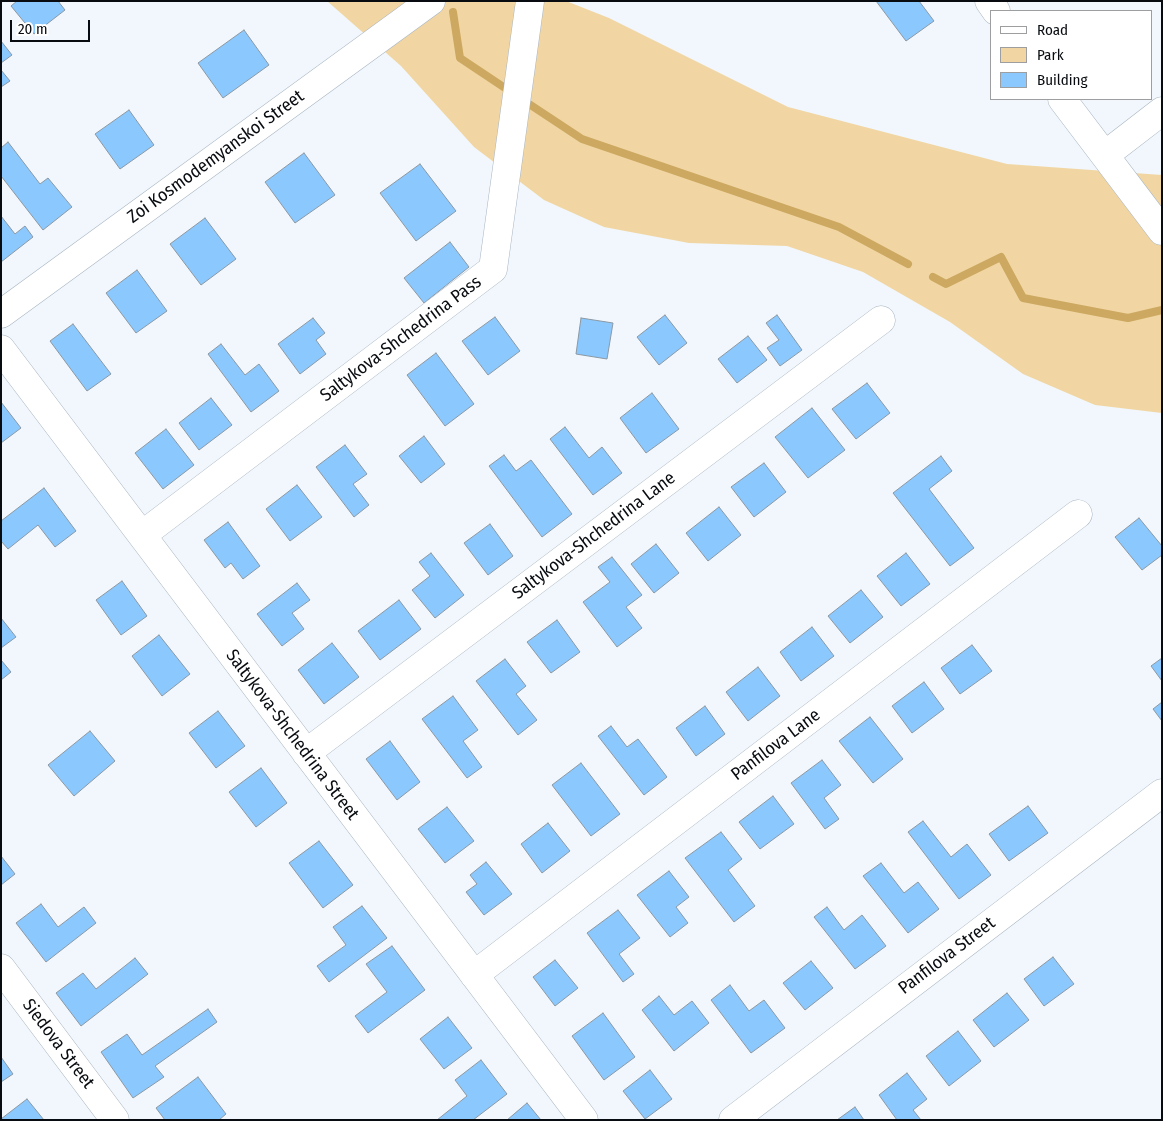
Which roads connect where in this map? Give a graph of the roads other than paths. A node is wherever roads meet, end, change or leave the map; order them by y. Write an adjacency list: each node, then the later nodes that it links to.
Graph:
1 (431, 1): 7 (street, Zoi Kosmodemyanskoi Street)
2 (530, 1): 11 (street, Saltykova-Shchedrina Pass)
3 (1063, 100): 5 (street)
4 (1162, 111): 5 (street)
5 (1104, 155): 6 (street)
6 (1162, 231)
7 (1, 314)
8 (881, 320): 12 (street, Saltykova-Shchedrina Lane)
9 (1, 349): 11 (street, Saltykova-Shchedrina Street)
10 (1078, 514): 15 (street, Panfilova Lane)
11 (142, 535): 12 (street, Saltykova-Shchedrina Street)
12 (306, 753): 15 (street, Saltykova-Shchedrina Street)
13 (1162, 793): 18 (street, Panfilova Street)
14 (1, 968): 16 (street, Siedova Street)
15 (474, 975): 17 (street, Saltykova-Shchedrina Street)
16 (115, 1120)
17 (584, 1120)
18 (733, 1120)

